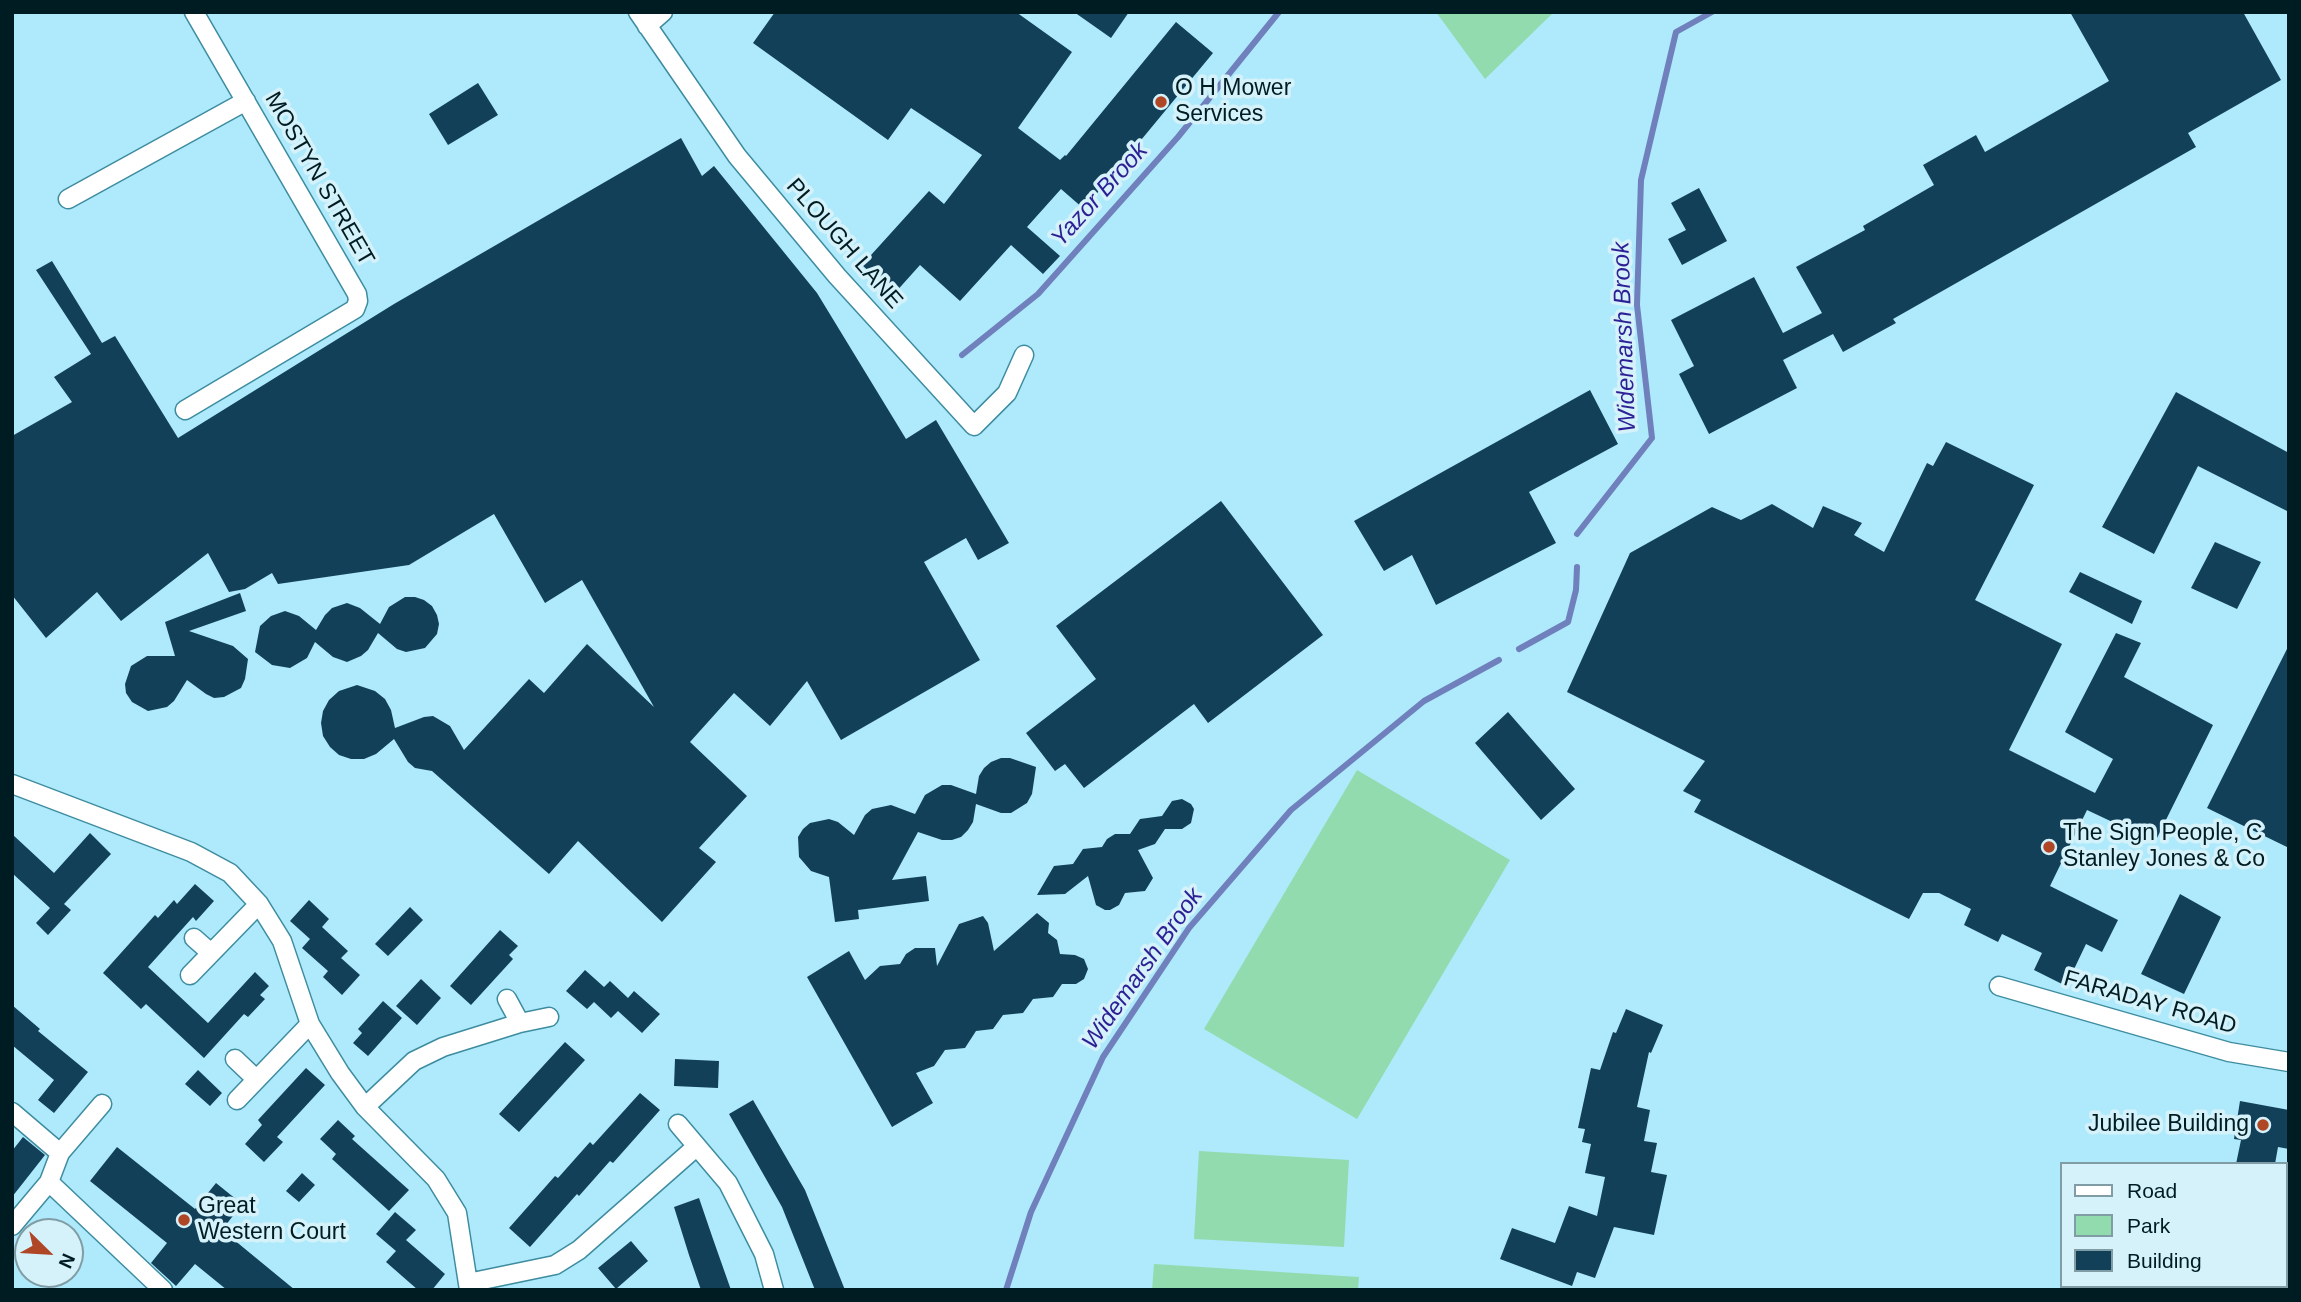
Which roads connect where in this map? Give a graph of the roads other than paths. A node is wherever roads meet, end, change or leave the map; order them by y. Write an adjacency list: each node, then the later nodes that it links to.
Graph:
1 (194, 12): 4 (street, MOSTYN STREET)
2 (663, 12): 3 (street)
3 (643, 19): 6 (street, PLOUGH LANE)
4 (246, 101): 5 (street); 7 (street, MOSTYN STREET)
5 (68, 199)
6 (1024, 355)
7 (185, 411)
8 (12, 784): 9 (street)
9 (259, 904): 11 (street); 17 (street)
10 (194, 938): 11 (street)
11 (211, 953): 12 (street)
12 (190, 975)
13 (1999, 986): 19 (street, FARADAY ROAD)
14 (507, 999): 16 (street)
15 (550, 1017): 16 (street)
16 (520, 1023): 23 (street)
17 (310, 1024): 20 (street); 23 (street)
18 (235, 1059): 20 (street)
19 (2289, 1062)
20 (256, 1079): 21 (street)
21 (237, 1100)
22 (102, 1104): 27 (street)
23 (365, 1107): 30 (street)
24 (12, 1112): 27 (street)
25 (678, 1124): 26 (street)
26 (696, 1147): 30 (street); 32 (street)
27 (60, 1153): 28 (street)
28 (49, 1182): 29 (street); 31 (street)
29 (12, 1226)
30 (468, 1286)
31 (163, 1290)
32 (774, 1290)

